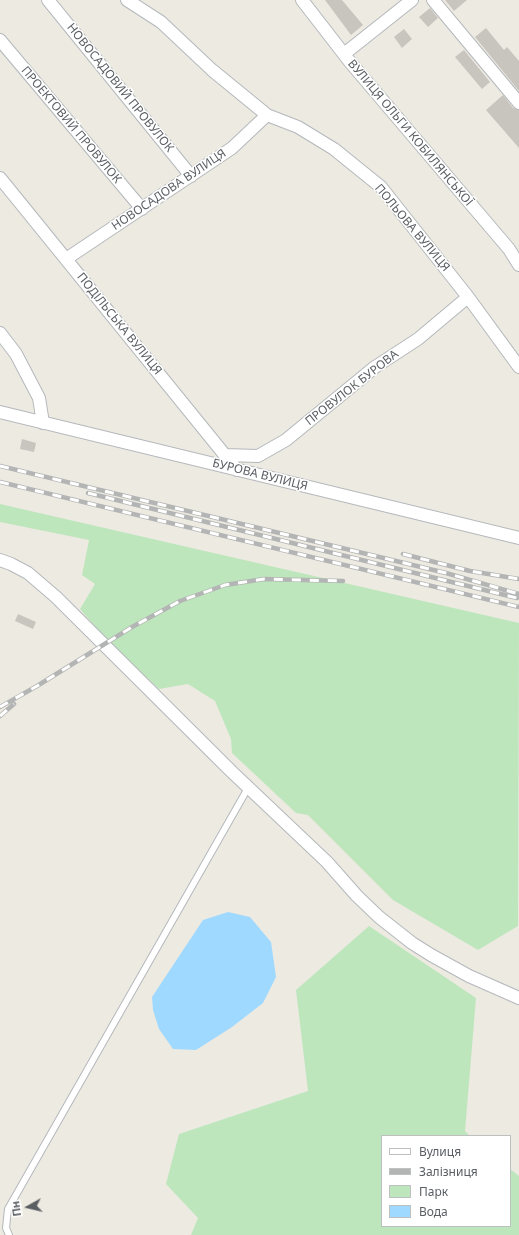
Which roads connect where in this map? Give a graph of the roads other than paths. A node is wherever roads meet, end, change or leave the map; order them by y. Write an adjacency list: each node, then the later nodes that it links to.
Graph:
1 (48, 0): 10 (street, НОВОСАДОВИЙ ПРОВУЛОК)
2 (127, 0): 9 (street, ПОЛЬОВА ВУЛИЦЯ)
3 (302, 0): 7 (street, ВУЛИЦЯ ОЛЬГИ КОБИЛЯНСЬКОЇ)
4 (412, 0): 7 (street)
5 (433, 0): 8 (street)
6 (0, 40): 12 (street, ПРОЕКТОВИЙ ПРОВУЛОК)
7 (344, 54): 14 (street, ВУЛИЦЯ ОЛЬГИ КОБИЛЯНСЬКОЇ)
8 (519, 103)
9 (267, 115): 10 (street, НОВОСАДОВА ВУЛИЦЯ); 15 (street, ПОЛЬОВА ВУЛИЦЯ)
10 (191, 176): 12 (street, НОВОСАДОВА ВУЛИЦЯ)
11 (0, 178): 13 (street, ПОДІЛЬСЬКА ВУЛИЦЯ)
12 (142, 209): 13 (street, НОВОСАДОВА ВУЛИЦЯ)
13 (66, 259): 20 (street, ПОДІЛЬСЬКА ВУЛИЦЯ)
14 (519, 265)
15 (468, 296): 17 (street, ПОЛЬОВА ВУЛИЦЯ); 20 (street, ПРОВУЛОК БУРОВА)
16 (0, 333): 19 (street)
17 (519, 367)
18 (0, 412): 19 (street, БУРОВА ВУЛИЦЯ)
19 (43, 423): 21 (street, БУРОВА ВУЛИЦЯ)
20 (225, 455): 21 (street, ПОДІЛЬСЬКА ВУЛИЦЯ)
21 (237, 470): 22 (street, БУРОВА ВУЛИЦЯ)
22 (519, 538)
23 (0, 560): 24 (street)
24 (248, 788): 25 (street); 26 (lane)
25 (519, 998)
26 (9, 1235)

